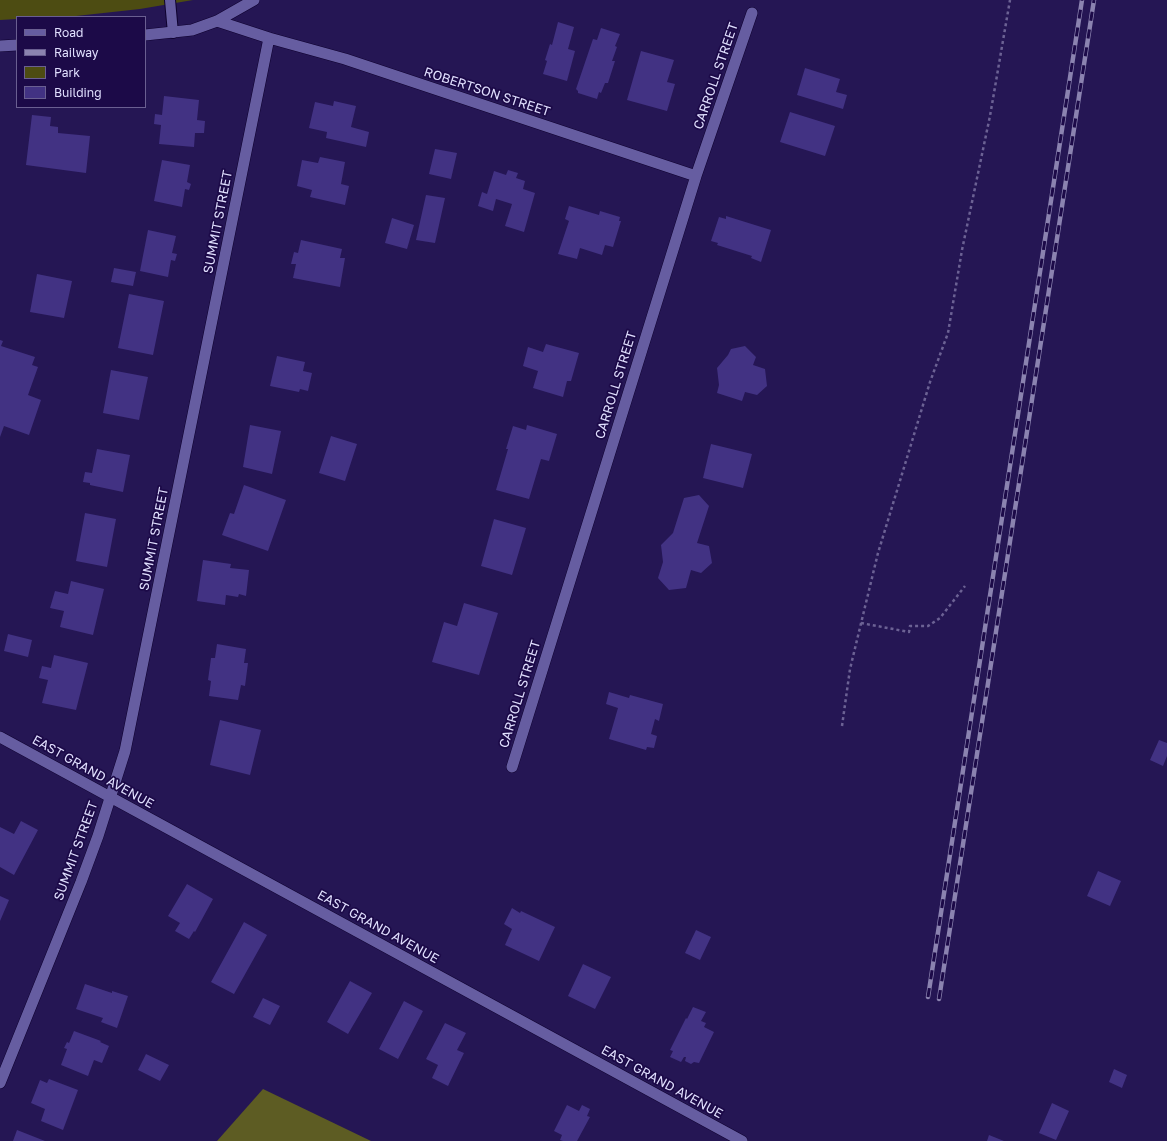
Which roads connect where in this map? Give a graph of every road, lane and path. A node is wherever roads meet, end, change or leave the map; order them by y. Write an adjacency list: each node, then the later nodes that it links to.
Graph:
1 (170, 0): 6 (lane)
2 (254, 0): 5 (street)
3 (1010, 0): 13 (path)
4 (752, 13): 11 (street, CARROLL STREET)
5 (217, 21): 6 (street); 8 (street)
6 (173, 33): 7 (street)
7 (146, 35)
8 (269, 38): 11 (street, ROBERTSON STREET); 17 (street, SUMMIT STREET)
9 (16, 45): 10 (street)
10 (0, 46)
11 (696, 176): 16 (street, CARROLL STREET)
12 (965, 586): 13 (path)
13 (861, 624): 14 (path)
14 (842, 726)
15 (0, 737): 17 (street, EAST GRAND AVENUE)
16 (512, 767)
17 (110, 796): 18 (street, SUMMIT STREET); 19 (street, EAST GRAND AVENUE)
18 (0, 1083)
19 (742, 1141)

